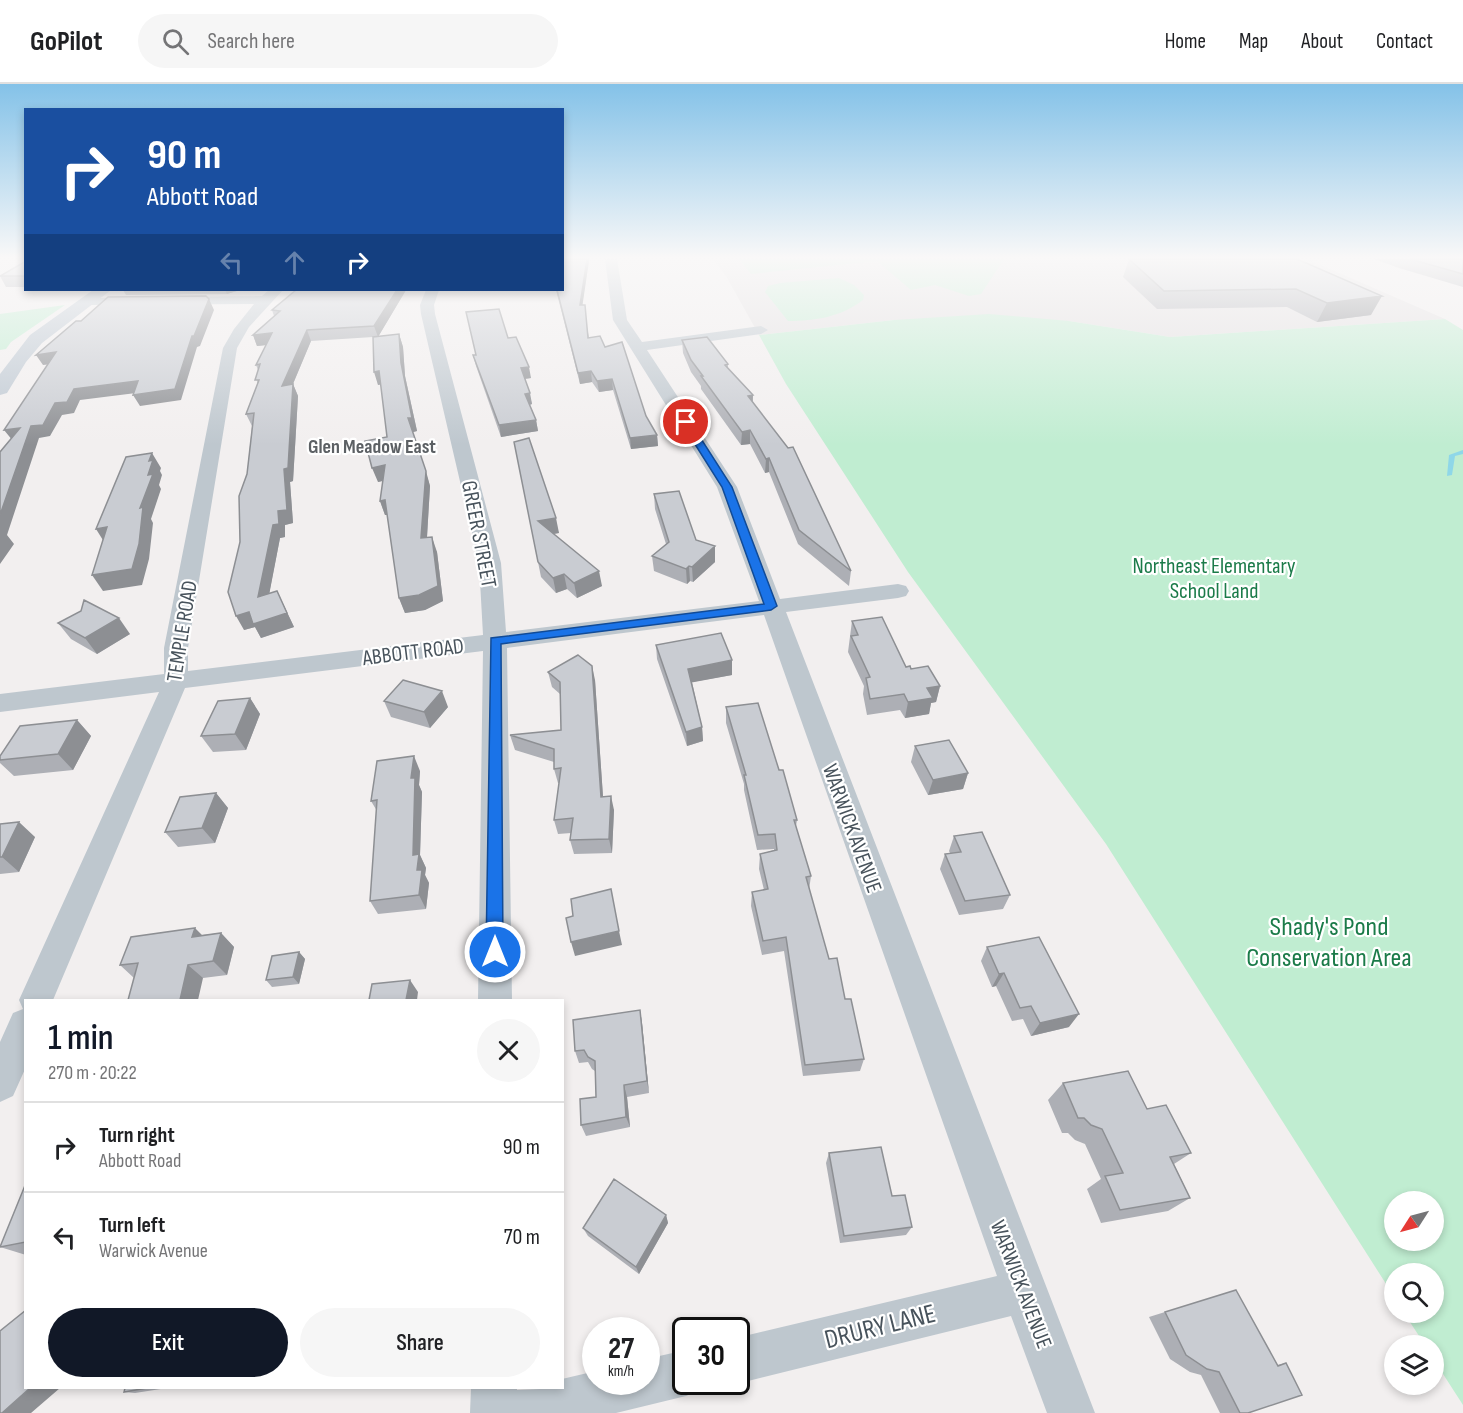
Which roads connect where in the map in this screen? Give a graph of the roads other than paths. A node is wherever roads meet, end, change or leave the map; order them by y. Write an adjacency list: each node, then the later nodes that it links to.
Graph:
1 (62, 321): 7 (main road)
2 (246, 321): 11 (street, TEMPLE ROAD)
3 (431, 321): 10 (street, GREER STREET)
4 (621, 321): 6 (street, WARWICK AVENUE)
5 (760, 330): 6 (street)
6 (637, 347): 9 (street, WARWICK AVENUE)
7 (0, 389)
8 (898, 591): 9 (street, ABBOTT ROAD)
9 (771, 606): 10 (street, ABBOTT ROAD); 17 (street, WARWICK AVENUE)
10 (495, 641): 11 (street, ABBOTT ROAD); 14 (street, GREER STREET)
11 (176, 681): 12 (street, ABBOTT ROAD); 13 (street, TEMPLE ROAD)
12 (0, 703)
13 (36, 999)
14 (495, 999)
15 (24, 1029): 16 (street)
16 (0, 1083)
17 (1024, 1292): 18 (street, DRURY LANE); 23 (street, WARWICK AVENUE)
18 (750, 1357)
19 (672, 1376): 22 (street)
20 (494, 1389): 21 (street)
21 (494, 1413)
22 (518, 1413)
23 (1071, 1413)

